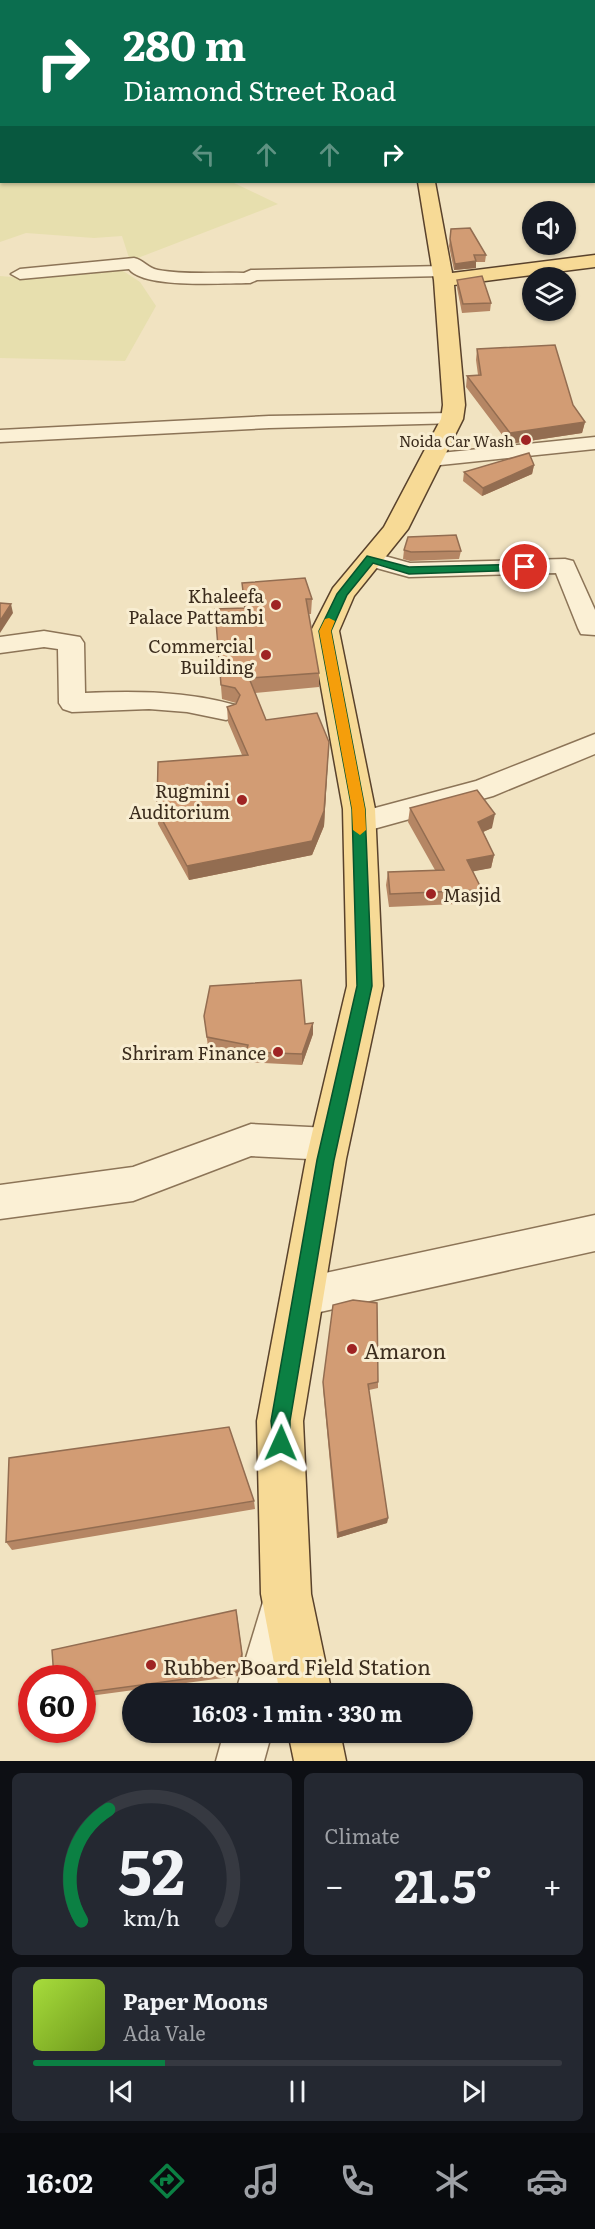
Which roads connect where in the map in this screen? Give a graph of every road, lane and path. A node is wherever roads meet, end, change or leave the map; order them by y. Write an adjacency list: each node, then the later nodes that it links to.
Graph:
1 (426, 183): 4 (main road)
2 (595, 261): 4 (main road)
3 (20, 274): 4 (street)
4 (443, 275): 5 (main road)
5 (452, 419): 6 (street); 8 (main road)
6 (0, 436)
7 (595, 443): 8 (street)
8 (431, 460): 9 (main road)
9 (370, 559): 10 (street); 14 (main road)
10 (590, 628)
11 (0, 645): 12 (street)
12 (226, 711)
13 (595, 743): 14 (street)
14 (359, 822): 15 (main road)
15 (329, 1144): 16 (street); 18 (main road)
16 (0, 1202)
17 (595, 1233): 18 (street)
18 (302, 1297): 19 (main road)
19 (286, 1594): 20 (street); 21 (main road)
20 (261, 1683)
21 (304, 1683)
22 (245, 1743): 24 (street)
23 (316, 1743): 25 (main road)
24 (240, 1761)
25 (320, 1761)

